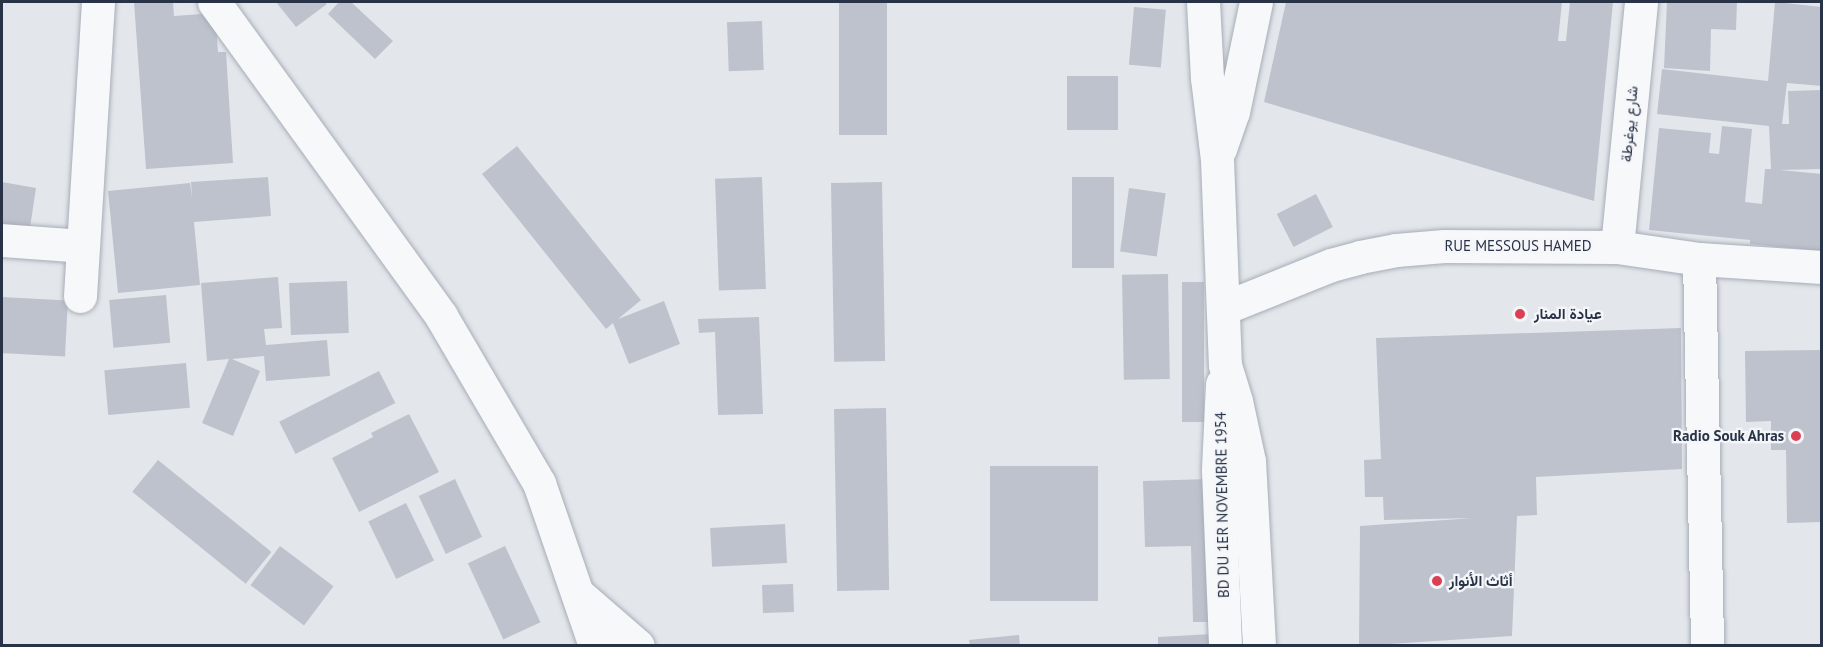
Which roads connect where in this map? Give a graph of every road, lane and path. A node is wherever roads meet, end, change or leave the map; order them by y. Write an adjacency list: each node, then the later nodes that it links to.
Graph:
1 (98, 2): 8 (street)
2 (214, 2): 15 (street)
3 (1203, 2): 6 (street)
4 (1256, 2): 6 (street)
5 (1641, 2): 9 (street, شارع يوغرطة)
6 (1217, 159): 13 (street)
7 (2, 240): 8 (street)
8 (83, 246): 12 (street)
9 (1617, 247): 10 (street, RUE MESSOUS HAMED); 13 (street, RUE MESSOUS HAMED)
10 (1699, 259): 11 (street, RUE MESSOUS HAMED); 20 (street)
11 (1821, 267)
12 (80, 296)
13 (1224, 308): 14 (street)
14 (1225, 365): 18 (street, BD DU 1ER NOVEMBRE 1954); 19 (street)
15 (577, 594): 16 (street); 17 (street)
16 (595, 645)
17 (638, 645)
18 (1225, 645)
19 (1259, 645)
20 (1707, 645)

